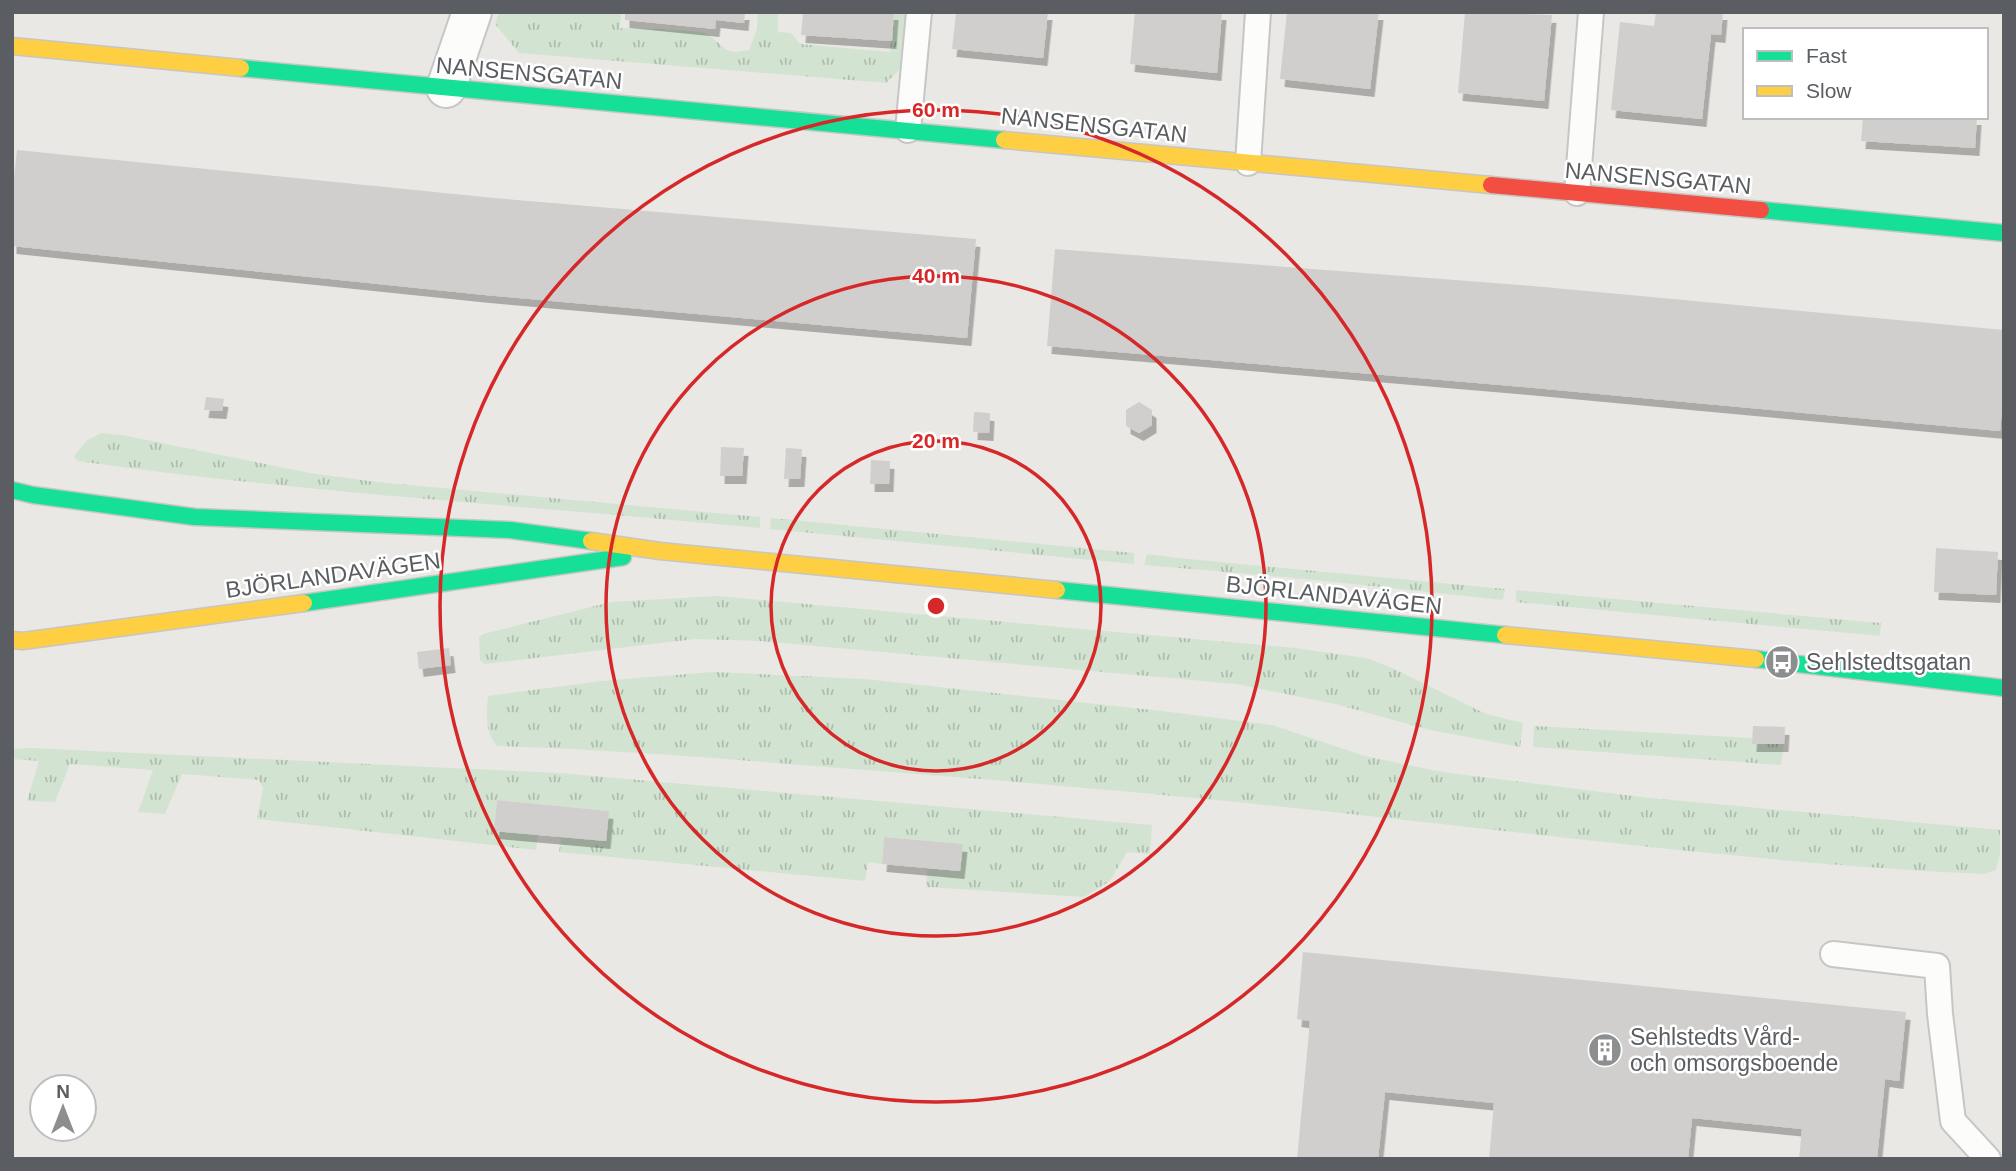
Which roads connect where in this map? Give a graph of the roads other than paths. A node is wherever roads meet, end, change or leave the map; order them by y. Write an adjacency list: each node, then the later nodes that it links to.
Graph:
1 (472, 12): 6 (street)
2 (919, 12): 7 (lane)
3 (1258, 12): 8 (lane)
4 (1591, 12): 9 (lane)
5 (12, 46): 6 (street, NANSENSGATAN)
6 (446, 88): 7 (street, NANSENSGATAN)
7 (908, 130): 8 (street, NANSENSGATAN)
8 (1248, 163): 9 (street, NANSENSGATAN)
9 (1577, 193): 10 (street, NANSENSGATAN)
10 (2004, 233)
11 (12, 490): 12 (street, BJÖRLANDAVÄGEN)
12 (660, 551): 13 (street, BJÖRLANDAVÄGEN); 14 (street, BJÖRLANDAVÄGEN)
13 (12, 640)
14 (2004, 688)
15 (1833, 954): 16 (lane)
16 (1988, 1159)

